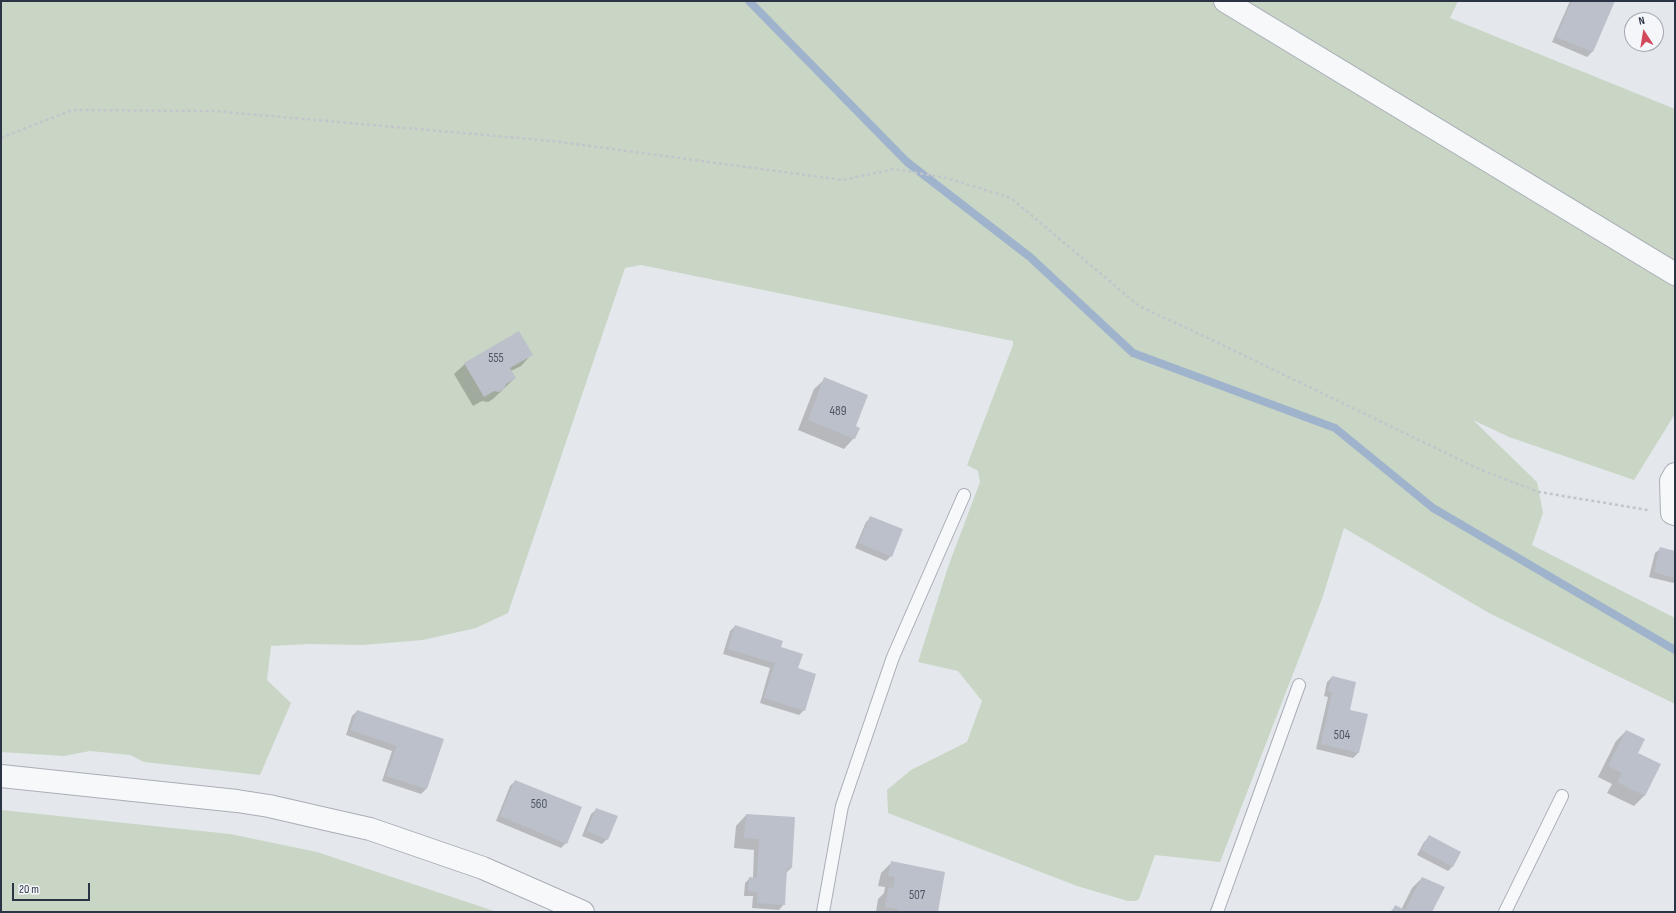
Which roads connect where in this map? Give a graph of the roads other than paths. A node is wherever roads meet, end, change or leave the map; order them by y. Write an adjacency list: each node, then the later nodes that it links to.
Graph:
1 (1225, 1): 2 (street)
2 (1675, 274)
3 (1675, 474): 5 (street)
4 (964, 495): 10 (lane)
5 (1673, 514)
6 (1299, 685): 11 (lane)
7 (1, 776): 9 (street)
8 (1562, 796): 12 (lane)
9 (583, 912)
10 (823, 912)
11 (1217, 912)
12 (1505, 912)

